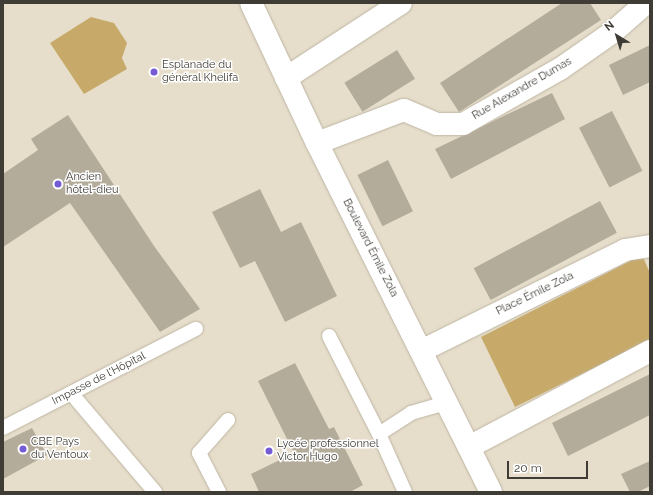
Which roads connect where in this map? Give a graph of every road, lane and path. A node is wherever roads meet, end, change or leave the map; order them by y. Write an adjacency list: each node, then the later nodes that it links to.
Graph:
1 (251, 3): 4 (street, Boulevard Émile Zola)
2 (401, 3): 4 (street)
3 (646, 3): 5 (street, Rue Alexandre Dumas)
4 (286, 78): 5 (street, Boulevard Émile Zola)
5 (317, 143): 9 (street, Boulevard Émile Zola)
6 (650, 246): 9 (street, Place Émile Zola)
7 (196, 329): 11 (lane, Impasse de l'Hôpital)
8 (329, 336): 15 (lane)
9 (423, 350): 12 (street, Boulevard Émile Zola)
10 (650, 351): 16 (street)
11 (71, 393): 14 (lane, Impasse de l'Hôpital); 17 (lane)
12 (447, 403): 15 (lane); 16 (street, Boulevard Émile Zola)
13 (228, 420): 18 (lane)
14 (3, 428)
15 (380, 434): 19 (lane)
16 (469, 447): 20 (street, Boulevard Émile Zola)
17 (155, 492)
18 (219, 492)
19 (405, 492)
20 (491, 492)

